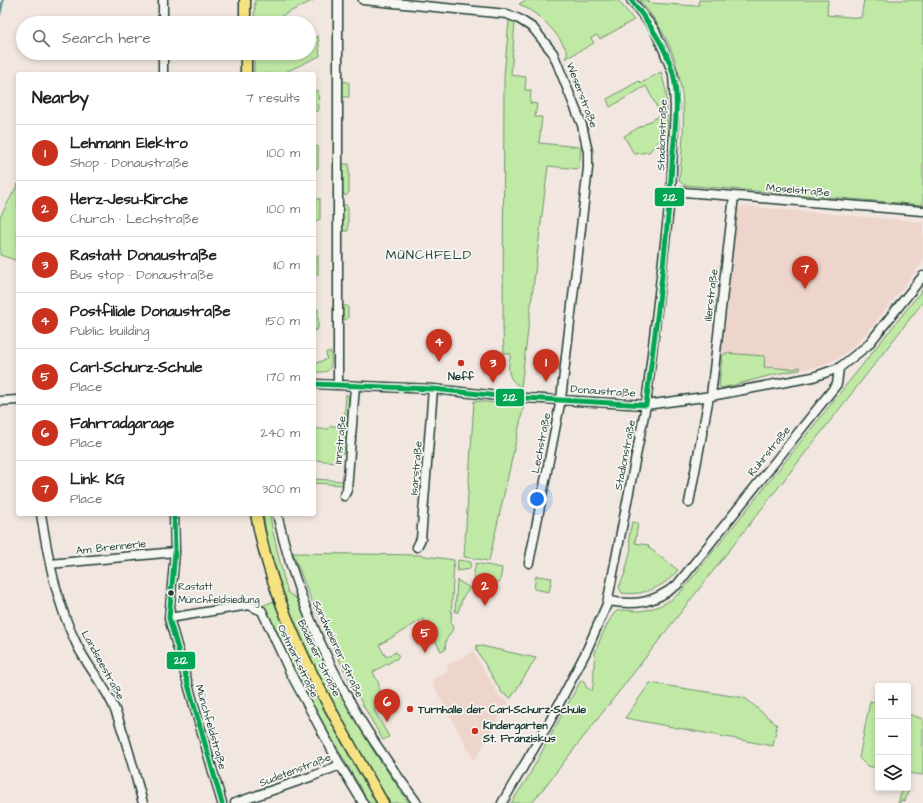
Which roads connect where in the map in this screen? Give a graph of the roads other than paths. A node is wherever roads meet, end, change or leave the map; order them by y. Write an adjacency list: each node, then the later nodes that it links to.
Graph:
1 (164, 0): 6 (street)
2 (245, 0): 7 (main road)
3 (338, 0): 18 (street)
4 (363, 0): 22 (street, Weserstraße)
5 (631, 0): 12 (street, Stadionstraße)
6 (163, 16)
7 (246, 16)
8 (163, 60): 10 (street)
9 (246, 60): 11 (main road)
10 (163, 72)
11 (246, 72)
12 (671, 191): 13 (street, Moselstraße); 25 (street, Stadionstraße)
13 (734, 196): 14 (street, Moselstraße); 21 (street, Illerstraße)
14 (923, 211)
15 (923, 276): 16 (street)
16 (839, 368): 21 (street, Donaustraße); 36 (street, Ruhrstraße)
17 (316, 384): 18 (street, Donaustraße)
18 (338, 385): 19 (street, Donaustraße)
19 (355, 386): 20 (street, Donaustraße); 26 (street, Innstraße)
20 (433, 390): 22 (street, Donaustraße); 32 (street, Isarstraße)
21 (710, 397): 25 (street, Donaustraße); 27 (street, Illerstraße)
22 (561, 399): 25 (street, Donaustraße); 34 (street, Lechstraße)
23 (16, 400): 24 (street)
24 (0, 401)
25 (646, 405): 36 (street, Stadionstraße)
26 (344, 496)
27 (689, 503)
28 (41, 516): 35 (street, Landseestraße)
29 (174, 516): 33 (street, Münchfeldstraße)
30 (256, 516): 43 (main road, Badener Straße)
31 (278, 516): 44 (street, Sandweierer Straße)
32 (417, 547)
33 (175, 552): 35 (street, Am Brennerle); 37 (street, Münchfeldstraße)
34 (529, 563)
35 (50, 564): 39 (street, Landseestraße)
36 (608, 600): 45 (street, Stadionstraße)
37 (169, 618): 38 (street, Ostmarkstraße); 40 (street, Münchfeldstraße)
38 (340, 765): 41 (street, Sudetenstraße); 42 (street, Ostmarkstraße)
39 (143, 803)
40 (222, 803)
41 (234, 803)
42 (363, 803)
43 (384, 803)
44 (417, 803)
45 (502, 803)

